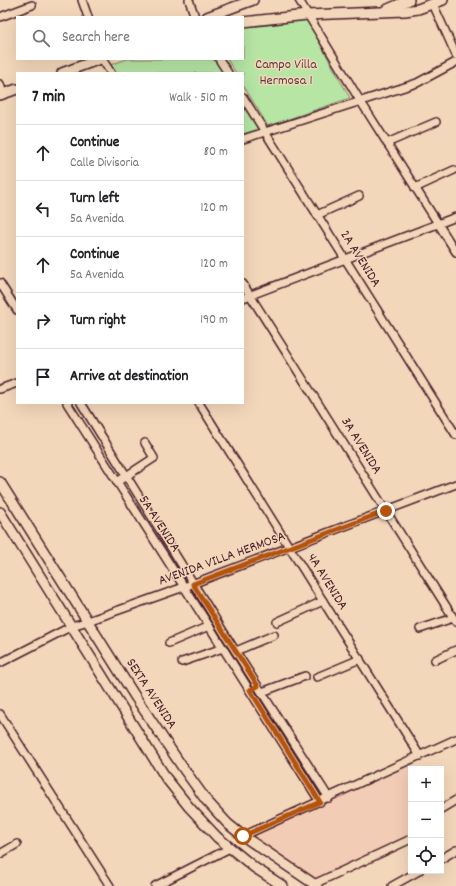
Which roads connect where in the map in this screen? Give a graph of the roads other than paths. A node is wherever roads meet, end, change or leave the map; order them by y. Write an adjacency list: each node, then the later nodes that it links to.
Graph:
1 (82, 0): 11 (street)
2 (188, 0): 12 (street)
3 (253, 0): 13 (main road)
4 (299, 0): 10 (street)
5 (408, 0): 9 (main road)
6 (443, 0): 7 (main road)
7 (433, 4): 9 (main road); 16 (street)
8 (32, 5): 14 (street)
9 (381, 12): 10 (main road)
10 (307, 15): 15 (main road); 28 (street)
11 (88, 16)
12 (195, 16)
13 (210, 16)
14 (0, 18)
15 (244, 22)
16 (456, 55)
17 (98, 60): 21 (main road)
18 (102, 60): 22 (street)
19 (220, 60): 23 (street)
20 (456, 62): 28 (street)
21 (65, 72)
22 (110, 72)
23 (227, 72)
24 (0, 84): 26 (street)
25 (16, 89): 26 (main road)
26 (2, 95)
27 (244, 99): 30 (street, 2A AVENIDA)
28 (361, 102): 30 (street); 32 (street)
29 (436, 122): 32 (street)
30 (265, 132): 31 (street); 36 (street, 2A AVENIDA)
31 (244, 139)
32 (387, 142): 34 (street)
33 (454, 170): 34 (street)
34 (415, 188): 38 (street)
35 (359, 196): 36 (street)
36 (317, 215): 40 (street, 2A AVENIDA)
37 (456, 217): 38 (street)
38 (438, 224): 39 (street); 40 (street)
39 (456, 252)
40 (345, 259): 42 (street); 49 (street, 2A AVENIDA)
41 (0, 283): 43 (street)
42 (247, 296): 55 (street, 3A AVENIDA)
43 (16, 308)
44 (16, 383): 45 (street)
45 (0, 390)
46 (68, 404): 53 (street, 5A AVENIDA)
47 (82, 404): 51 (street, 5A AVENIDA)
48 (200, 404): 57 (street, 4A AVENIDA)
49 (456, 435)
50 (145, 443): 51 (street)
51 (126, 476): 53 (street); 58 (street, 5A AVENIDA)
52 (0, 482): 62 (main road, SEXTA AVENIDA)
53 (117, 482): 59 (street, 5A AVENIDA)
54 (456, 484): 55 (street, AVENIDA VILLA HERMOSA)
55 (386, 511): 57 (street, AVENIDA VILLA HERMOSA); 61 (street, 3A AVENIDA)
56 (0, 512): 64 (main road)
57 (290, 547): 58 (street, AVENIDA VILLA HERMOSA); 60 (street, 4A AVENIDA)
58 (193, 584): 59 (street, AVENIDA VILLA HERMOSA); 71 (street, 5A AVENIDA)
59 (184, 587): 62 (street, AVENIDA VILLA HERMOSA); 65 (street, 5A AVENIDA)
60 (323, 601): 63 (street); 72 (street, 4A AVENIDA)
61 (455, 620): 66 (street)
62 (88, 621): 64 (street, AVENIDA VILLA HERMOSA); 89 (main road, SEXTA AVENIDA)
63 (277, 622)
64 (72, 626): 75 (street, AVENIDA VILLA HERMOSA); 92 (main road)
65 (209, 626): 68 (street); 69 (street, 5A AVENIDA)
66 (420, 629)
67 (274, 635): 71 (street)
68 (169, 643)
69 (223, 648): 74 (street); 79 (street, 5A AVENIDA)
70 (456, 650): 73 (street)
71 (236, 651): 78 (street, 5A AVENIDA)
72 (360, 659): 77 (street); 84 (street, 4A AVENIDA)
73 (435, 660)
74 (182, 662)
75 (0, 663)
76 (305, 676): 78 (street)
77 (317, 677)
78 (260, 689): 79 (street); 81 (street, 5A AVENIDA)
79 (250, 690): 82 (street, 5A AVENIDA)
80 (0, 714): 98 (street)
81 (281, 722): 82 (street); 85 (street, 5A AVENIDA)
82 (272, 726): 87 (street, 5A AVENIDA)
83 (456, 739): 84 (street)
84 (420, 756): 85 (street)
85 (329, 798): 87 (street)
86 (456, 800): 88 (street)
87 (320, 802): 89 (street)
88 (444, 807)
89 (243, 836): 97 (main road, SEXTA AVENIDA)
90 (408, 841): 97 (street)
91 (17, 844): 94 (street)
92 (230, 848): 99 (street); 100 (main road)
93 (456, 850): 95 (street)
94 (0, 854)
95 (444, 857)
96 (414, 874): 101 (street)
97 (316, 885)
98 (110, 886)
99 (155, 886)
100 (283, 886)
101 (392, 886)

